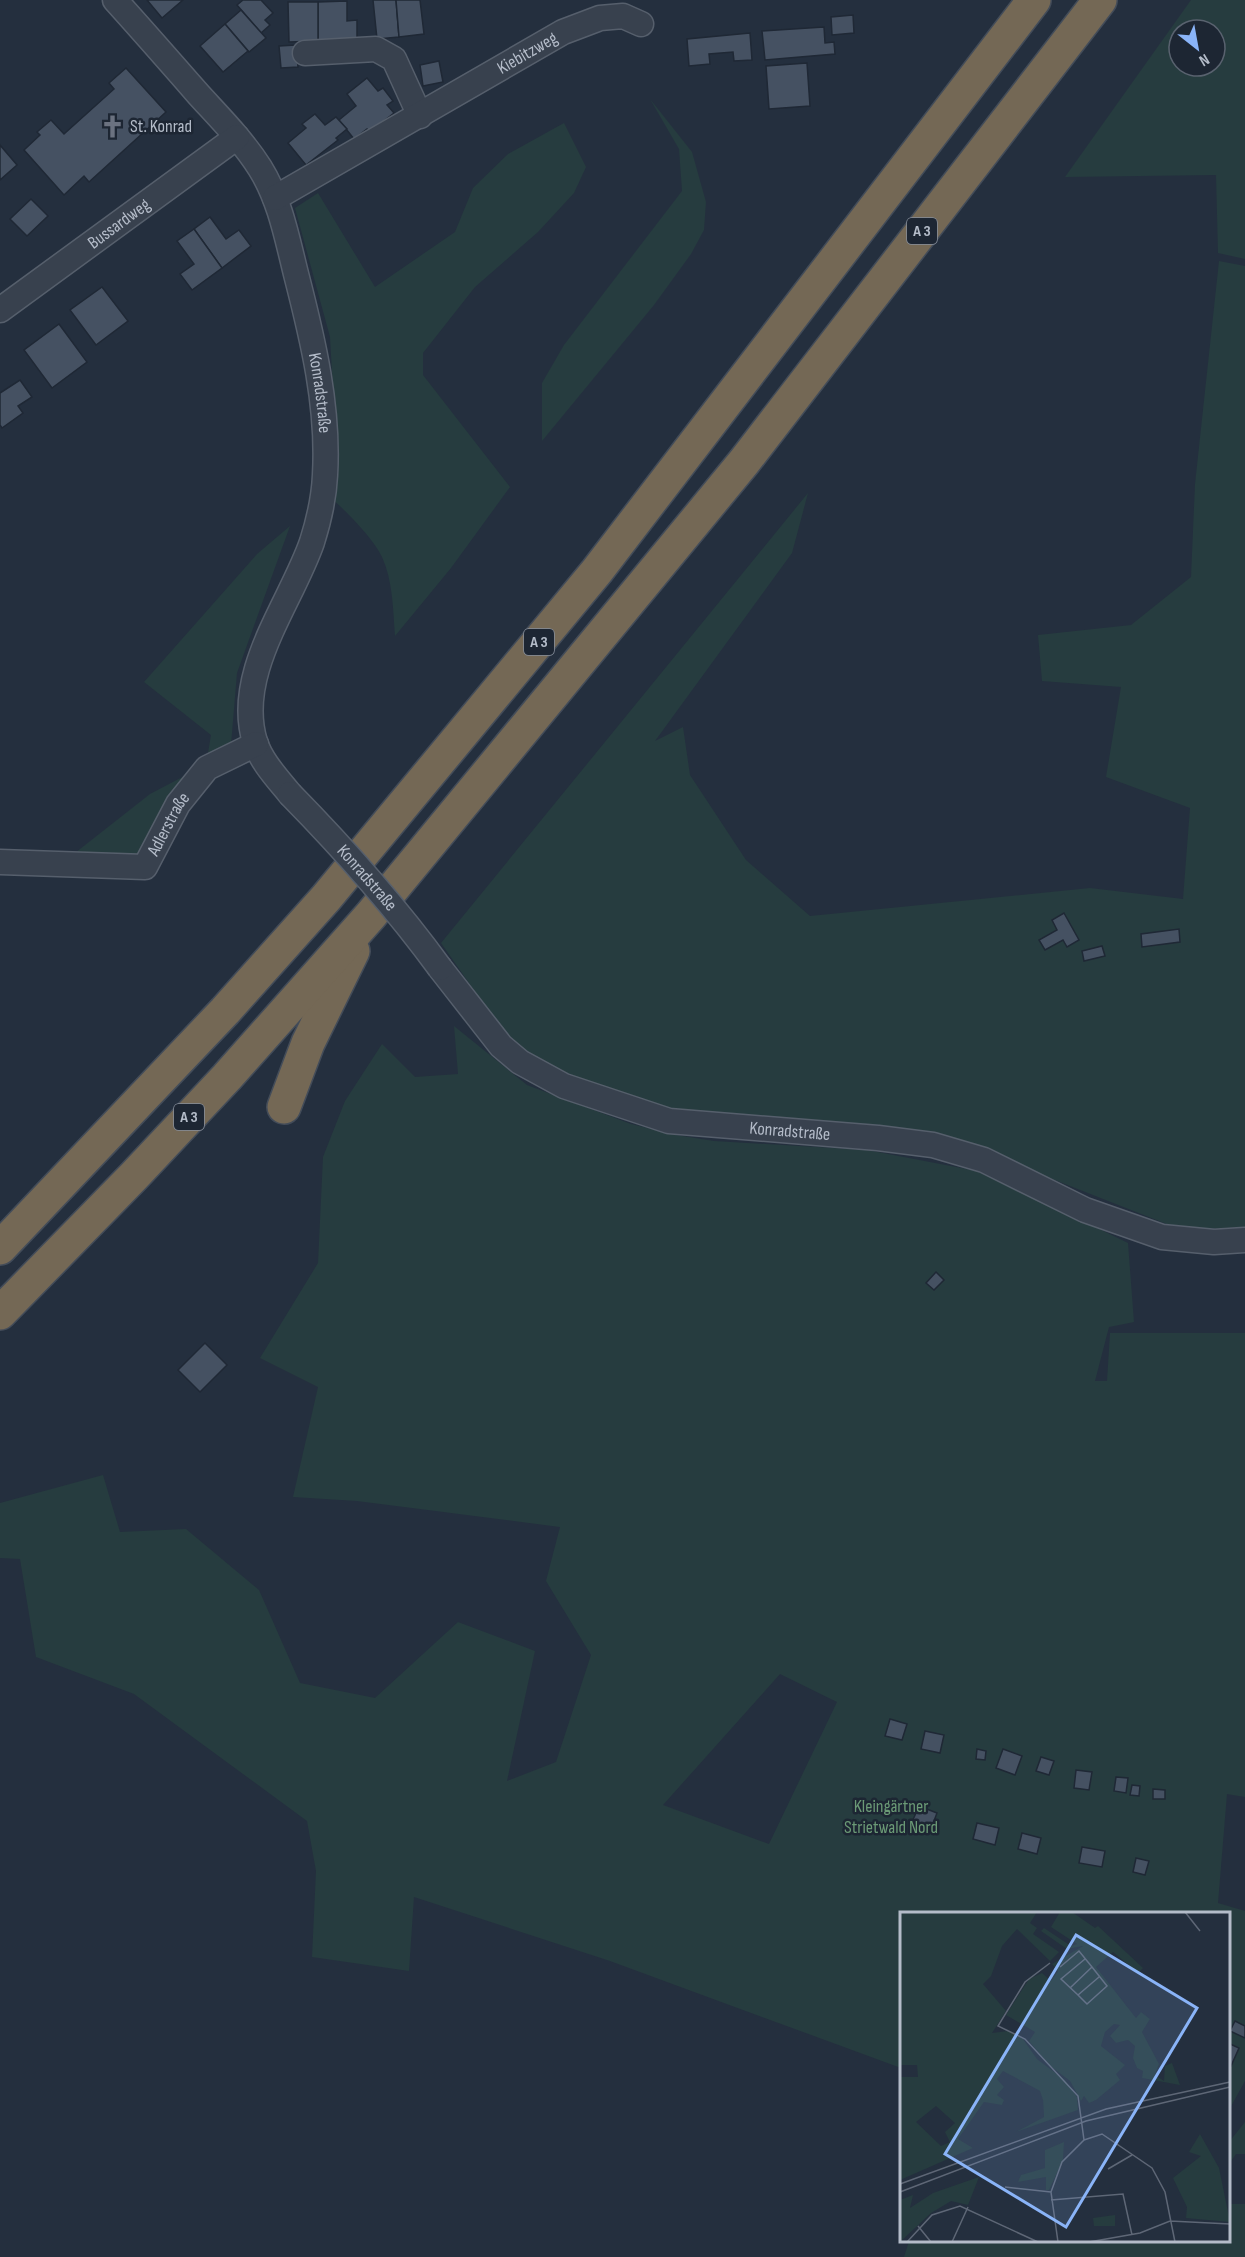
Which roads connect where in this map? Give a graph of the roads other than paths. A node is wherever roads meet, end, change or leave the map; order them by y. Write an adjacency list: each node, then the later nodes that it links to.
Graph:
1 (115, 0): 7 (street, Konradstraße)
2 (1034, 0): 15 (highway, A 3)
3 (1100, 0): 12 (highway, A 3)
4 (641, 24): 6 (street, Kiebitzweg)
5 (305, 53): 6 (street)
6 (420, 116): 8 (street, Kiebitzweg)
7 (237, 137): 8 (street, Konradstraße); 9 (street, Bussardweg)
8 (275, 198): 10 (street, Konradstraße)
9 (0, 310)
10 (256, 744): 11 (street, Adlerstraße); 14 (street, Konradstraße, bridge)
11 (0, 862)
12 (371, 915): 13 (highway); 16 (highway, A 3)
13 (284, 1107)
14 (1245, 1240)
15 (0, 1248)
16 (0, 1313)

